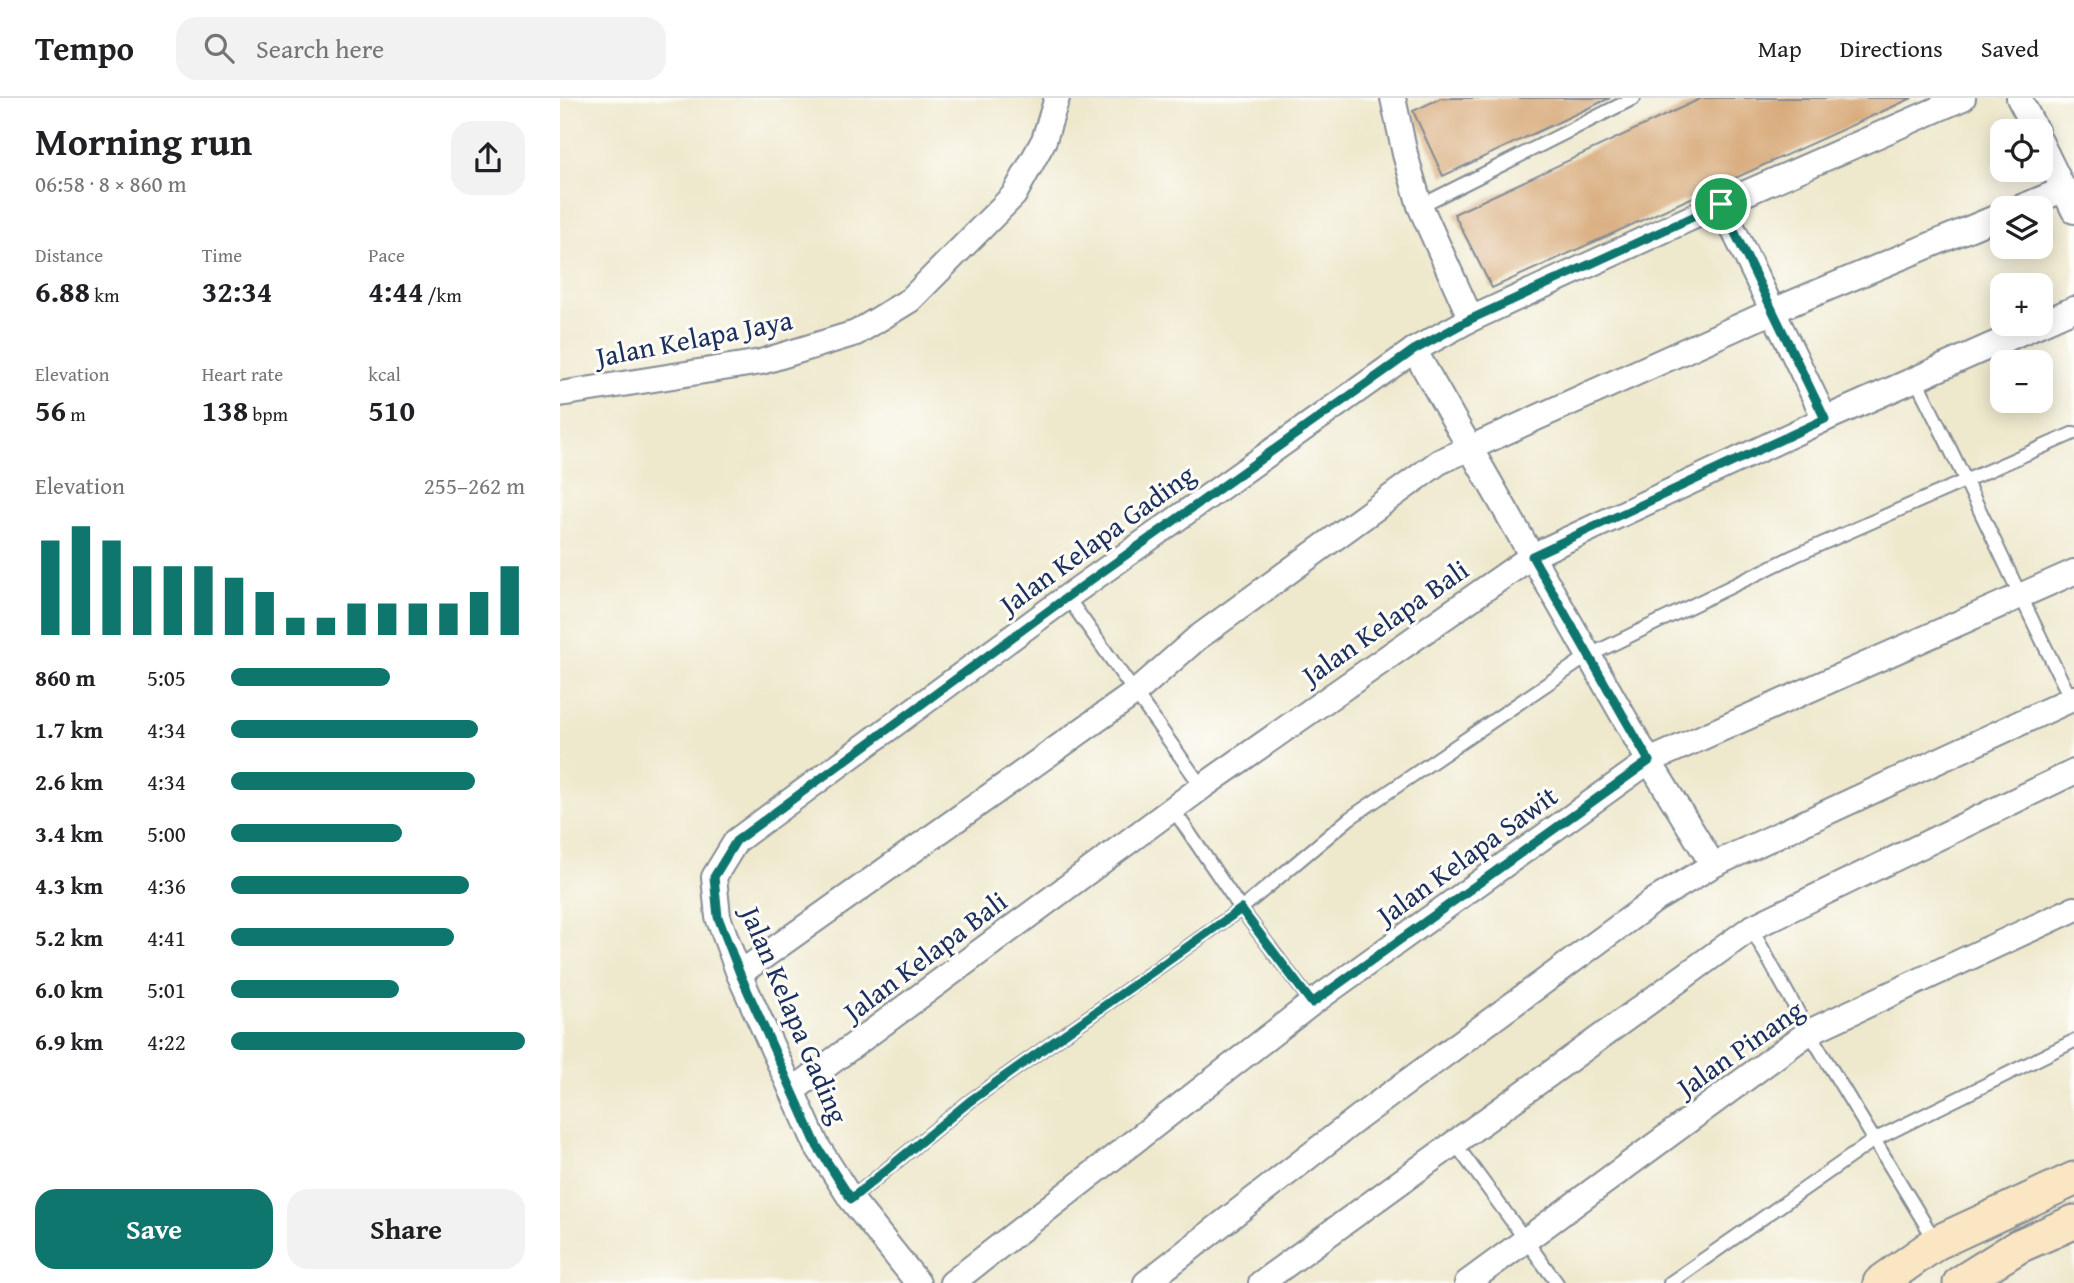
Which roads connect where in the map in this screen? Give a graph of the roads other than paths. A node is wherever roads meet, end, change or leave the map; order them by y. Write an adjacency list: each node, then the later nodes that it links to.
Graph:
1 (1057, 98): 17 (street, Jalan Kelapa Jaya)
2 (1393, 98): 10 (street)
3 (1634, 98): 10 (lane)
4 (1963, 98): 9 (street, Jalan Kelapa Gading)
5 (2019, 98): 6 (street)
6 (2030, 119)
7 (2053, 167): 8 (street)
8 (2069, 200)
9 (1721, 204): 13 (street); 14 (street, Jalan Kelapa Gading)
10 (1420, 206): 14 (street)
11 (1990, 220): 13 (street)
12 (2074, 309): 16 (street, Jalan Kelapa Bali)
13 (1773, 311): 18 (street); 20 (street)
14 (1471, 319): 15 (street, Jalan Kelapa Gading)
15 (1414, 350): 20 (street); 25 (street, Jalan Kelapa Gading)
16 (1916, 380): 18 (street, Jalan Kelapa Bali); 21 (lane)
17 (560, 394)
18 (1825, 419): 22 (street, Jalan Kelapa Bali)
19 (2074, 433): 21 (lane)
20 (1469, 448): 22 (street); 27 (street)
21 (1967, 480): 24 (lane); 26 (lane)
22 (1532, 556): 26 (street); 31 (street, Jalan Kelapa Bali)
23 (2074, 572): 24 (street, Jalan Kelapa Sawit)
24 (2020, 596): 28 (lane); 29 (street, Jalan Kelapa Sawit)
25 (1067, 597): 27 (lane); 37 (street, Jalan Kelapa Gading)
26 (1588, 656): 29 (street); 34 (lane)
27 (1136, 692): 31 (lane); 37 (street)
28 (2073, 699): 33 (street)
29 (1649, 761): 33 (street); 38 (street, Jalan Kelapa Sawit)
30 (2074, 772): 36 (street)
31 (1202, 787): 32 (street, Jalan Kelapa Bali)
32 (1173, 809): 34 (lane); 41 (street, Jalan Kelapa Bali)
33 (1713, 864): 51 (street)
34 (1241, 909): 38 (lane); 45 (lane)
35 (2074, 909): 39 (street, Jalan Pinang)
36 (1751, 928): 39 (lane); 43 (street)
37 (740, 974): 41 (street, Jalan Kelapa Gading)
38 (1312, 1003): 50 (street, Jalan Kelapa Sawit)
39 (1809, 1032): 42 (lane); 47 (street, Jalan Pinang)
40 (2074, 1041): 42 (lane)
41 (792, 1091): 45 (street, Jalan Kelapa Gading)
42 (1874, 1140): 48 (lane); 55 (lane)
43 (1454, 1142): 47 (lane); 52 (street)
44 (2074, 1179): 48 (street)
45 (851, 1199): 49 (street, Jalan Kelapa Gading)
46 (2074, 1222): 57 (street)
47 (1526, 1241): 53 (street, Jalan Pinang); 54 (lane)
48 (1936, 1243): 56 (street)
49 (918, 1283)
50 (952, 1283)
51 (1146, 1283)
52 (1261, 1283)
53 (1467, 1283)
54 (1557, 1283)
55 (1670, 1283)
56 (1880, 1283)
57 (1961, 1283)

